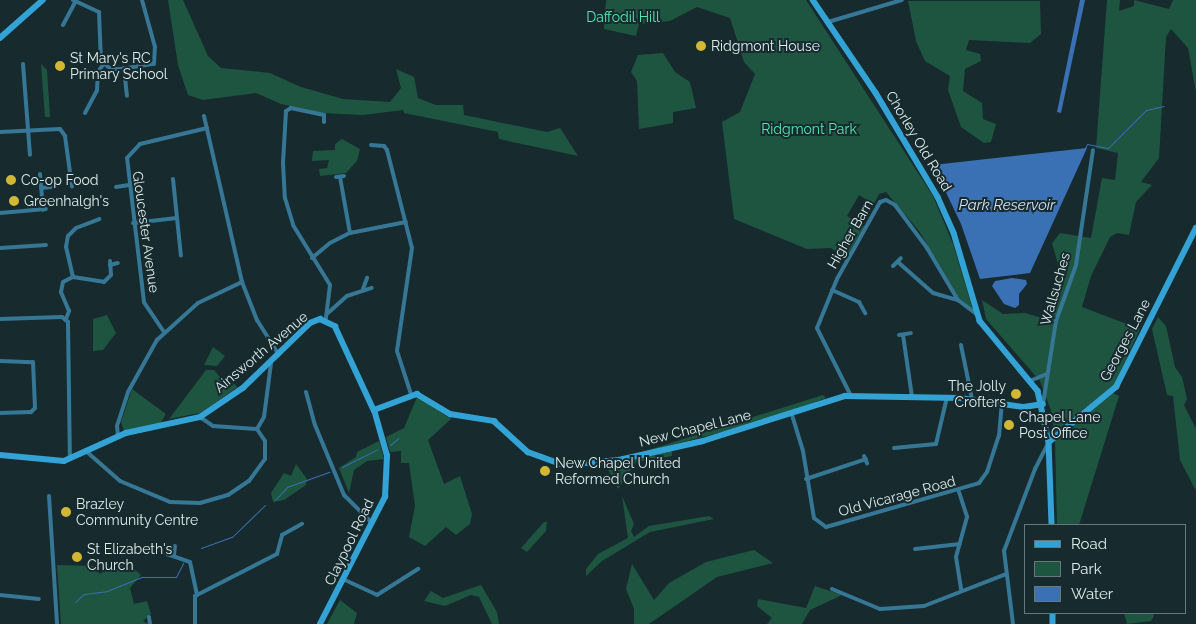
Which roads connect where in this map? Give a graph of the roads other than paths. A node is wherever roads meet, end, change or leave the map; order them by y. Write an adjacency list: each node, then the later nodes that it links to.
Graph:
1 (44, 0): 8 (street)
2 (142, 0): 11 (street)
3 (813, 0): 6 (street, Chorley Old Road)
4 (902, 0): 6 (street)
5 (74, 1): 7 (street); 9 (street)
6 (828, 22): 57 (street, Chorley Old Road)
7 (62, 25)
8 (0, 38)
9 (104, 63): 11 (street); 13 (street)
10 (23, 64): 17 (street)
11 (124, 68): 12 (street)
12 (128, 96)
13 (85, 113)
14 (204, 116): 16 (street)
15 (324, 122): 44 (street)
16 (207, 128): 27 (street, Gloucester Avenue); 51 (street)
17 (28, 130): 18 (street); 23 (street); 29 (street)
18 (0, 132)
19 (388, 142): 21 (street)
20 (371, 145): 21 (street)
21 (385, 147): 35 (street)
22 (1092, 150): 67 (street, Wallsuches)
23 (30, 155)
24 (40, 174): 31 (street)
25 (340, 177): 40 (street)
26 (173, 178): 33 (street)
27 (129, 185): 30 (street); 36 (street, Gloucester Avenue)
28 (52, 187): 31 (street)
29 (72, 187)
30 (116, 187)
31 (41, 188): 32 (street)
32 (0, 213)
33 (177, 218): 36 (street); 43 (street)
34 (99, 219): 39 (street)
35 (406, 222): 40 (street); 70 (street)
36 (134, 223): 61 (street, Gloucester Avenue)
37 (69, 225): 39 (street)
38 (1196, 228): 83 (street, Georges Lane)
39 (73, 230): 49 (street)
40 (350, 233): 44 (street)
41 (46, 246): 42 (street)
42 (0, 248)
43 (181, 256)
44 (312, 258): 58 (street)
45 (901, 258): 47 (street)
46 (118, 263): 49 (street)
47 (899, 263): 48 (street); 55 (street)
48 (894, 266)
49 (73, 276): 60 (street)
50 (367, 278): 53 (street)
51 (242, 282): 61 (street); 64 (street)
52 (372, 288): 53 (street)
53 (364, 289): 58 (street)
54 (832, 290): 55 (street, Higher Barn); 56 (street); 71 (street, Higher Barn)
55 (958, 300): 57 (street)
56 (865, 313)
57 (979, 315): 68 (street, Chorley Old Road)
58 (327, 316): 64 (street, Ainsworth Avenue); 77 (street, Ainsworth Avenue)
59 (0, 319): 60 (street)
60 (66, 319): 88 (street)
61 (164, 332): 82 (street)
62 (912, 333): 72 (street)
63 (961, 345): 74 (street)
64 (279, 355): 66 (street, Ainsworth Avenue)
65 (0, 361): 78 (street)
66 (271, 364): 80 (street, Ainsworth Avenue); 81 (street)
67 (1047, 374): 68 (street); 76 (street, Wallsuches)
68 (1032, 380): 76 (street, Chorley Old Road)
69 (306, 392): 92 (street)
70 (411, 394): 77 (street); 79 (street, New Chapel Lane)
71 (851, 396): 72 (street, New Chapel Lane); 79 (street, New Chapel Lane)
72 (912, 397): 73 (street, New Chapel Lane)
73 (947, 397): 74 (street, New Chapel Lane); 84 (street)
74 (972, 399): 75 (street, New Chapel Lane)
75 (1002, 404): 76 (street, New Chapel Lane); 90 (street, Old Vicarage Road)
76 (1043, 404): 83 (street, Chorley Old Road)
77 (374, 410): 92 (street, Claypool Road)
78 (0, 413)
79 (792, 415): 89 (street, Old Vicarage Road)
80 (200, 417): 81 (street); 82 (street, Ainsworth Avenue)
81 (257, 429): 85 (street)
82 (118, 437): 85 (street, Ainsworth Avenue)
83 (1049, 442): 94 (street, Chorley Old Road); 101 (street)
84 (894, 448)
85 (86, 452): 88 (street, Ainsworth Avenue)
86 (0, 454): 88 (street)
87 (866, 459): 89 (street)
88 (70, 460)
89 (806, 479): 90 (street, Old Vicarage Road)
90 (959, 492): 95 (street)
91 (49, 496): 108 (street)
92 (373, 523): 102 (street, Claypool Road)
93 (302, 524): 106 (street)
94 (1052, 524)
95 (960, 544): 97 (street); 104 (street)
96 (175, 546): 99 (street)
97 (915, 549)
98 (167, 554): 99 (street)
99 (174, 555): 106 (street)
100 (418, 569): 102 (street)
101 (1006, 574): 104 (street); 111 (street)
102 (345, 580): 110 (street, Claypool Road)
103 (832, 589): 104 (street)
104 (961, 590)
105 (0, 595): 107 (street)
106 (197, 595): 109 (street)
107 (39, 599)
108 (57, 624)
109 (195, 624)
110 (320, 624)
111 (1013, 624)

